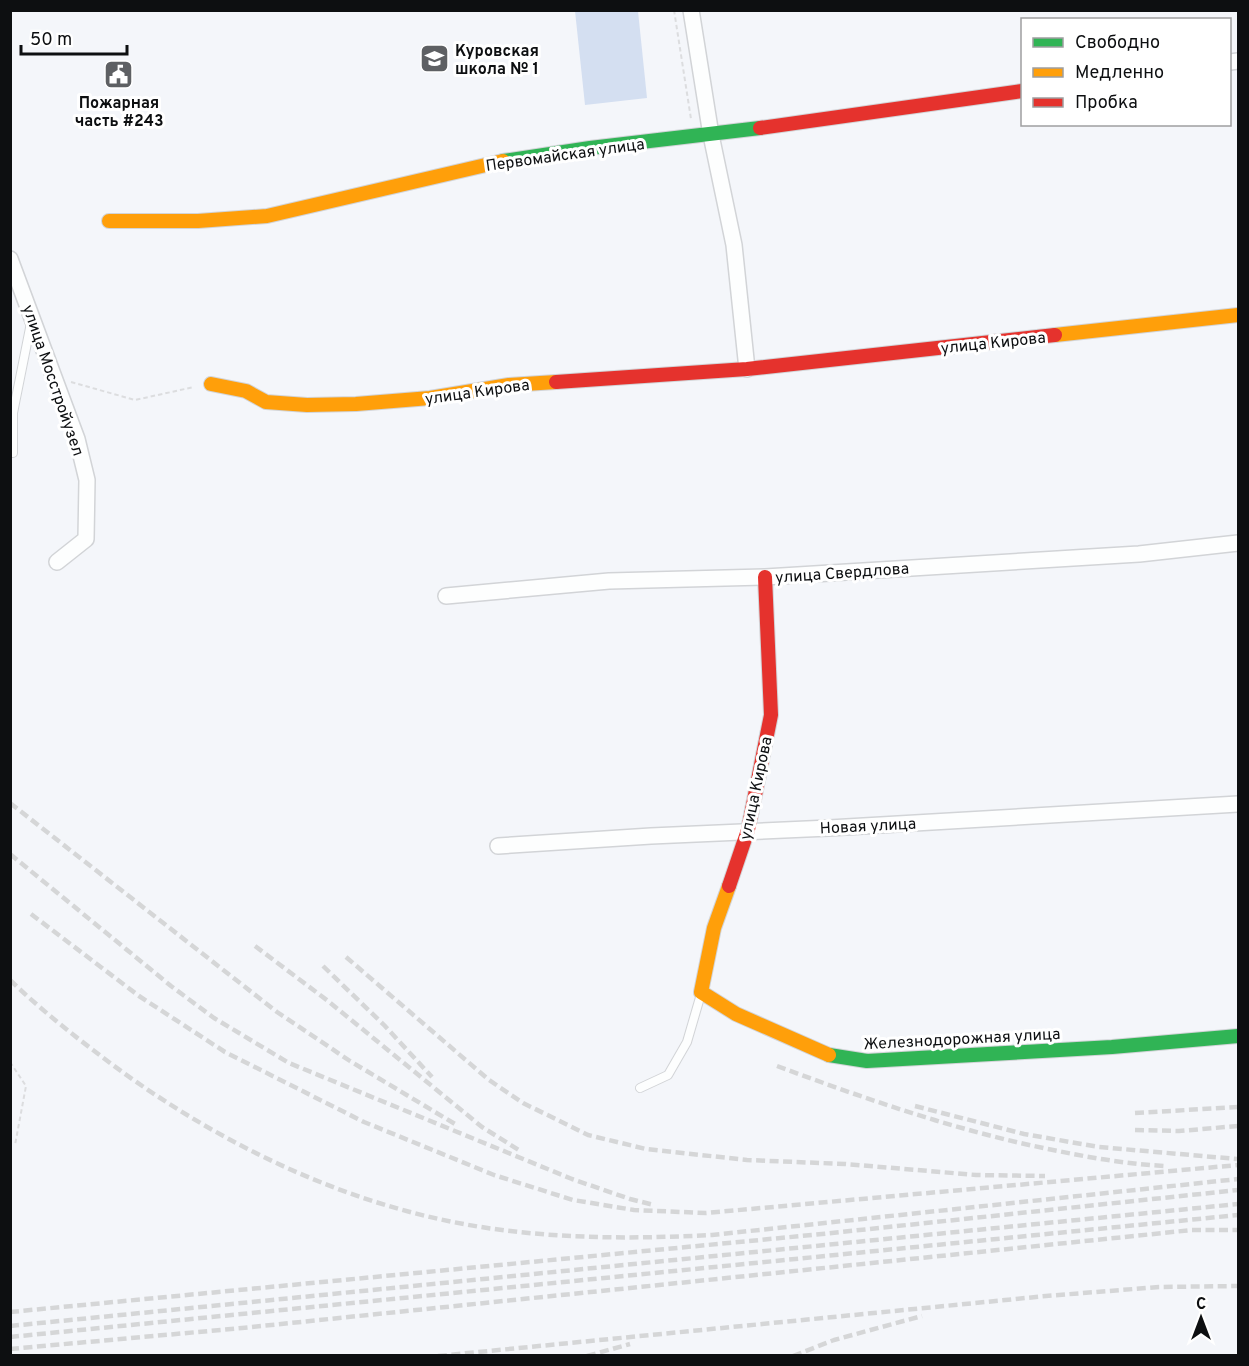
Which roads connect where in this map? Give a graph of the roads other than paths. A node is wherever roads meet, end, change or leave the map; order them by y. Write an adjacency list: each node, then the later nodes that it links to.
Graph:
1 (691, 10): 3 (street)
2 (1021, 91): 3 (street, Первомайская улица)
3 (711, 135): 4 (street, Первомайская улица); 8 (street)
4 (110, 221)
5 (10, 259): 7 (street, улица Мосстройузел)
6 (1239, 315): 8 (street, улица Кирова)
7 (32, 317): 10 (lane); 12 (street, улица Мосстройузел)
8 (747, 369): 9 (street, улица Кирова)
9 (211, 384)
10 (10, 453)
11 (1239, 543): 13 (street, улица Свердлова)
12 (57, 562)
13 (765, 577): 14 (street, улица Свердлова); 16 (street, улица Кирова)
14 (446, 596)
15 (1239, 804): 16 (street, Новая улица)
16 (748, 830): 17 (street, Новая улица); 18 (street, улица Кирова)
17 (498, 846)
18 (701, 992): 19 (street, Железнодорожная улица); 20 (lane)
19 (1239, 1036)
20 (640, 1088)

